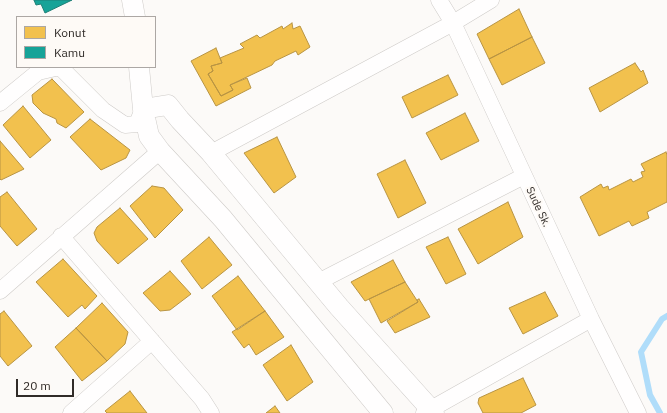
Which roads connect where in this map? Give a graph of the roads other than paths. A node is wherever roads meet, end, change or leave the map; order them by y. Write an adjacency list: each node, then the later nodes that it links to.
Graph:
1 (132, 0): 4 (street)
2 (439, 0): 5 (street, Sude Sk.)
3 (491, 0): 5 (street)
4 (135, 16)
5 (452, 23): 12 (street); 13 (street, Sude Sk.)
6 (56, 68): 9 (street)
7 (61, 68): 10 (street)
8 (139, 68): 10 (street)
9 (0, 103)
10 (143, 109): 11 (street); 12 (street)
11 (160, 151): 14 (street); 22 (street)
12 (211, 153): 15 (street)
13 (524, 176): 15 (street); 17 (street, Sude Sk.)
14 (61, 236): 16 (street); 18 (street)
15 (318, 282): 19 (street)
16 (0, 291)
17 (591, 319): 19 (street); 23 (street, Sude Sk.)
18 (152, 342): 20 (street); 21 (street)
19 (430, 412)
20 (71, 413)
21 (211, 413)
22 (382, 413)
23 (638, 413)

